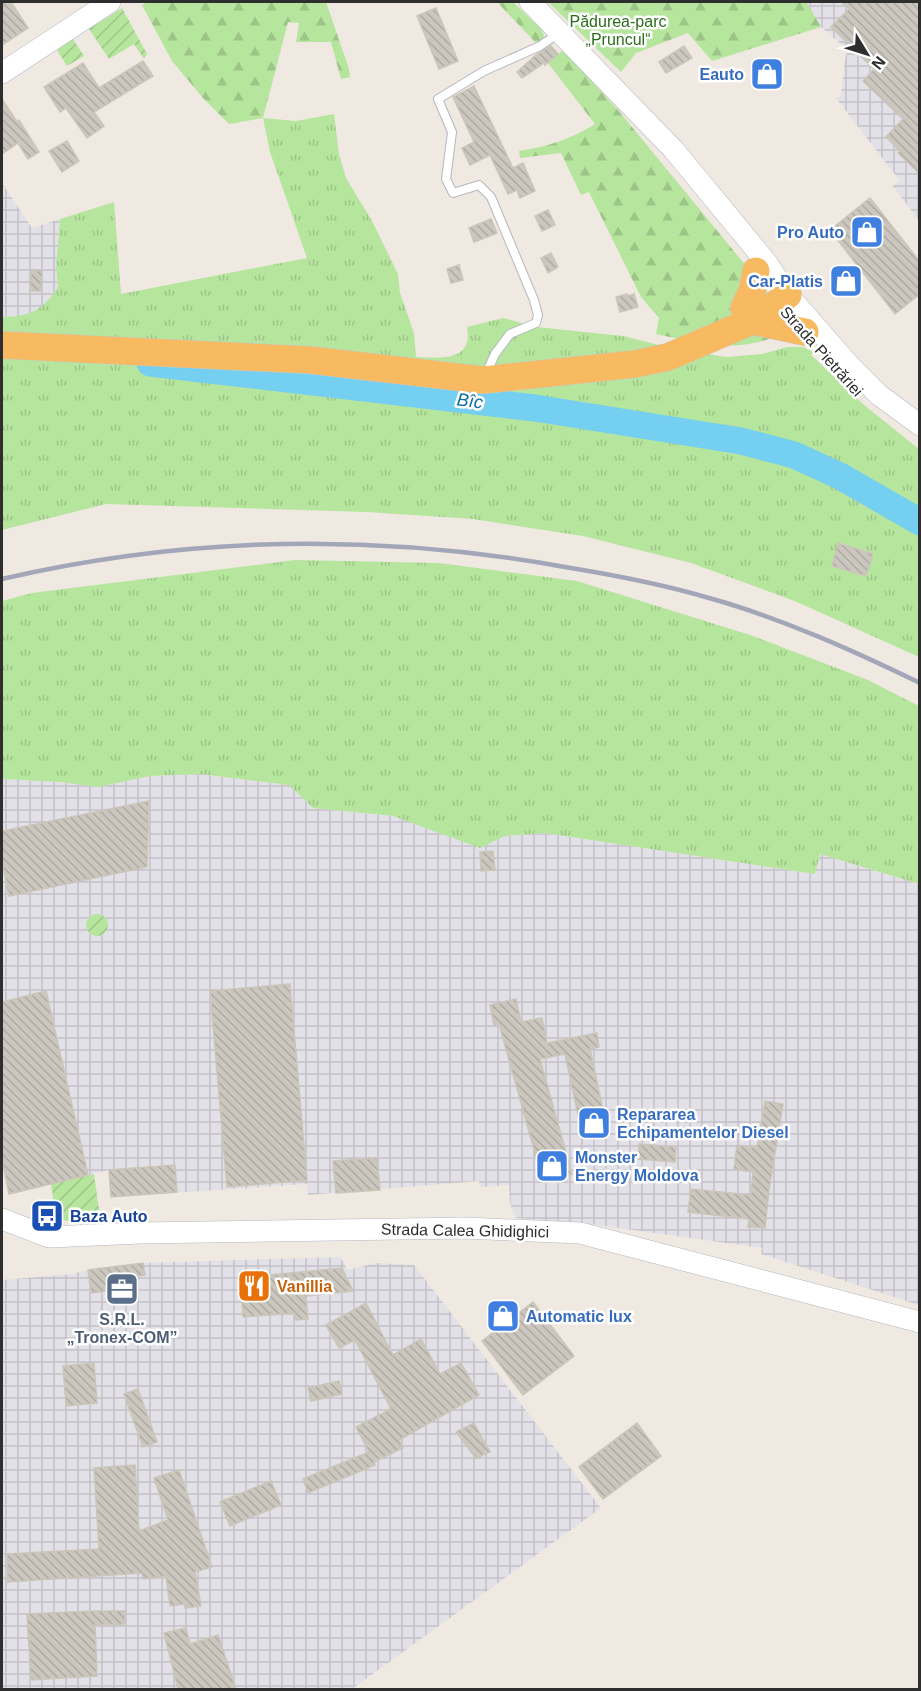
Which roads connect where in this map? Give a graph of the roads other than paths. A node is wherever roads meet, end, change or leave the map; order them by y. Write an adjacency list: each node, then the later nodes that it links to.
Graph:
1 (110, 2): 4 (street)
2 (530, 2): 3 (street, Strada Pietrăriei)
3 (560, 32): 5 (street, Strada Pietrăriei); 9 (lane)
4 (2, 73)
5 (775, 288): 6 (highway); 6 (highway); 7 (street, Strada Pietrăriei); 10 (street, Strada Pietrăriei)
6 (748, 315): 7 (highway); 9 (highway)
7 (805, 332): 11 (street, Strada Pietrăriei)
8 (2, 345): 9 (highway)
9 (483, 380)
10 (920, 425)
11 (920, 441)
12 (2, 1219): 13 (street, Strada Calea Ghidighici)
13 (920, 1322)

